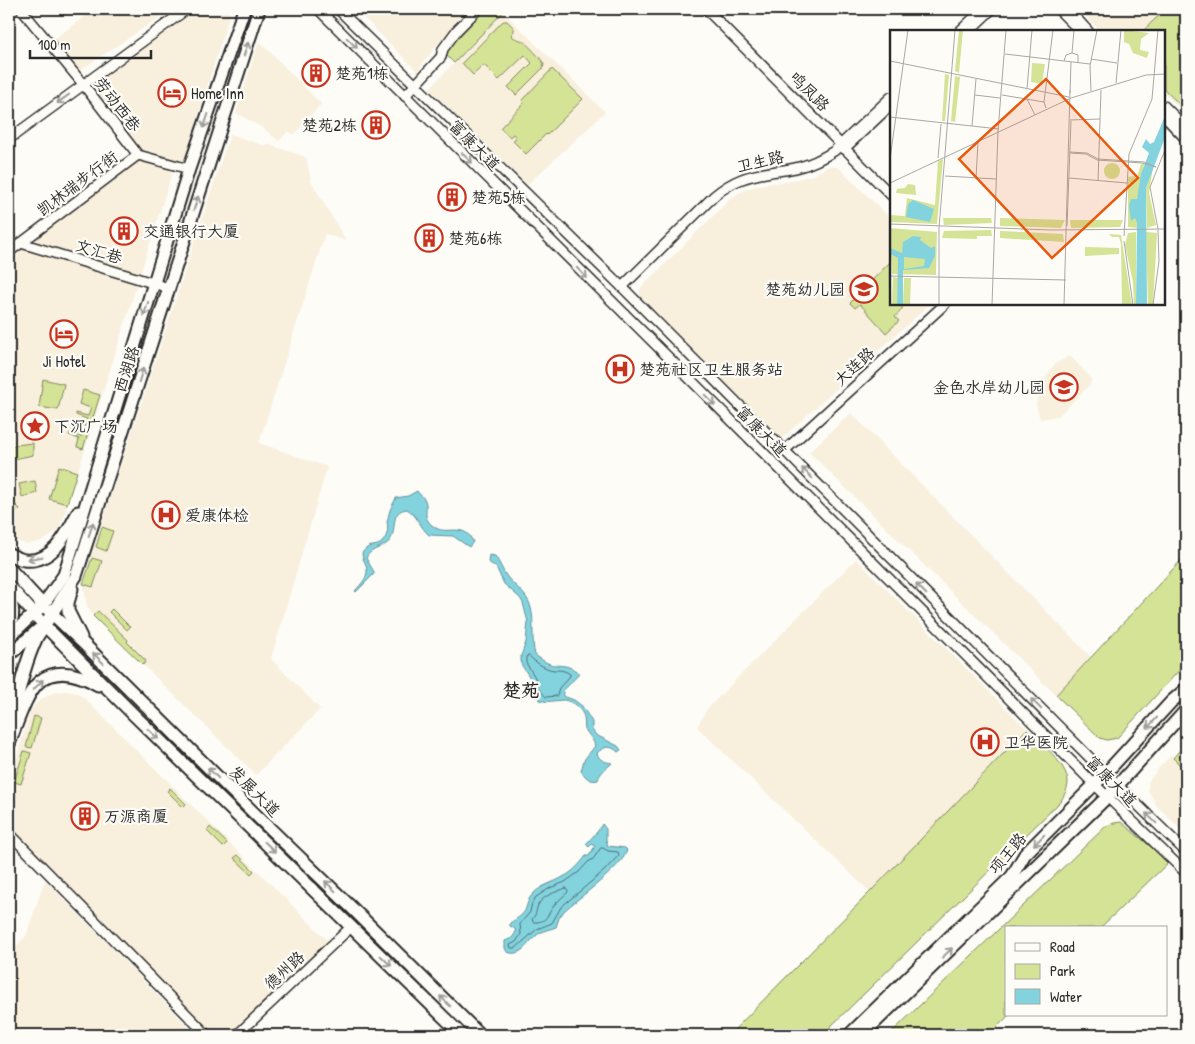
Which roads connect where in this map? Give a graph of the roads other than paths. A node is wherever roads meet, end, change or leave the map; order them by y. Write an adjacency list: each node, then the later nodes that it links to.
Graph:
1 (21, 9): 17 (street, 劳动西巷)
2 (187, 9): 17 (street)
3 (244, 9): 29 (main road, 西湖路, one-way to 29)
4 (260, 9): 34 (main road, 西湖路, one-way to 4)
5 (318, 9): 19 (street, 富康大道, one-way to 19)
6 (338, 9): 18 (street, 富康大道)
7 (478, 9): 18 (street)
8 (706, 9): 27 (street, 鸣凤路)
9 (983, 9): 13 (street)
10 (992, 9): 14 (street)
11 (1058, 9): 15 (street)
12 (1068, 9): 16 (street)
13 (961, 30)
14 (970, 30)
15 (1079, 30)
16 (1087, 30)
17 (83, 84): 25 (street, one-way to 25); 28 (street, 劳动西巷)
18 (415, 85): 19 (street); 35 (street, 富康大道)
19 (405, 96): 58 (street, 富康大道, one-way to 58)
20 (890, 97): 27 (street, 卫生路)
21 (890, 106): 27 (street, 卫生路)
22 (1165, 107): 24 (street)
23 (1165, 117): 26 (street)
24 (1186, 128)
25 (9, 139)
26 (1186, 139)
27 (844, 146): 30 (street, 鸣凤路); 35 (street, 卫生路)
28 (138, 155): 29 (street, 劳动西巷); 31 (street, 凯林瑞步行街)
29 (189, 168): 33 (main road, 西湖路)
30 (890, 194)
31 (21, 244): 32 (street, 凯林瑞步行街); 33 (street, 文汇巷)
32 (9, 252)
33 (154, 283): 34 (street, 文汇巷); 38 (main road, 西湖路, one-way to 38)
34 (169, 288): 41 (main road, 西湖路, one-way to 34)
35 (623, 288): 37 (street, 富康大道)
36 (943, 305): 37 (street, 大连路)
37 (784, 451): 57 (street, 富康大道, one-way to 37)
38 (93, 481): 39 (main road, one-way to 39); 44 (main road, 西湖路)
39 (9, 554)
40 (9, 568): 44 (main road, 发展大道)
41 (76, 576): 46 (main road, 西湖路); 50 (main road)
42 (9, 586): 45 (main road, 发展大道)
43 (9, 598): 48 (main road)
44 (43, 605): 45 (main road, 西湖路); 46 (main road, 发展大道); 47 (main road)
45 (35, 614): 47 (main road, 发展大道); 49 (main road, 西湖路)
46 (52, 614): 47 (main road, 西湖路); 50 (main road, 发展大道)
47 (44, 625): 51 (main road); 54 (main road, 发展大道); 55 (main road, 西湖路)
48 (9, 626)
49 (9, 637)
50 (85, 645): 68 (main road, 发展大道, one-way to 50)
51 (9, 655)
52 (1186, 689): 57 (main road, 项王路, one-way to 57)
53 (1186, 710): 59 (main road, 项王路)
54 (134, 715): 56 (main road, one-way to 54); 64 (main road, 发展大道, one-way to 64)
55 (9, 732)
56 (9, 744)
57 (1105, 774): 58 (main road, 项王路); 59 (street, 富康大道)
58 (1094, 785): 60 (street, 富康大道); 69 (main road, 项王路, one-way to 69)
59 (1118, 786): 60 (main road, 项王路); 62 (street, 富康大道, one-way to 59)
60 (1107, 797): 63 (street, 富康大道); 70 (main road, 项王路, one-way to 60)
61 (9, 833): 65 (street)
62 (1186, 852)
63 (1186, 874)
64 (351, 927): 66 (street, 德州路); 67 (main road, 发展大道, one-way to 67)
65 (207, 1035)
66 (237, 1035)
67 (462, 1035)
68 (480, 1035)
69 (849, 1035)
70 (862, 1035)

